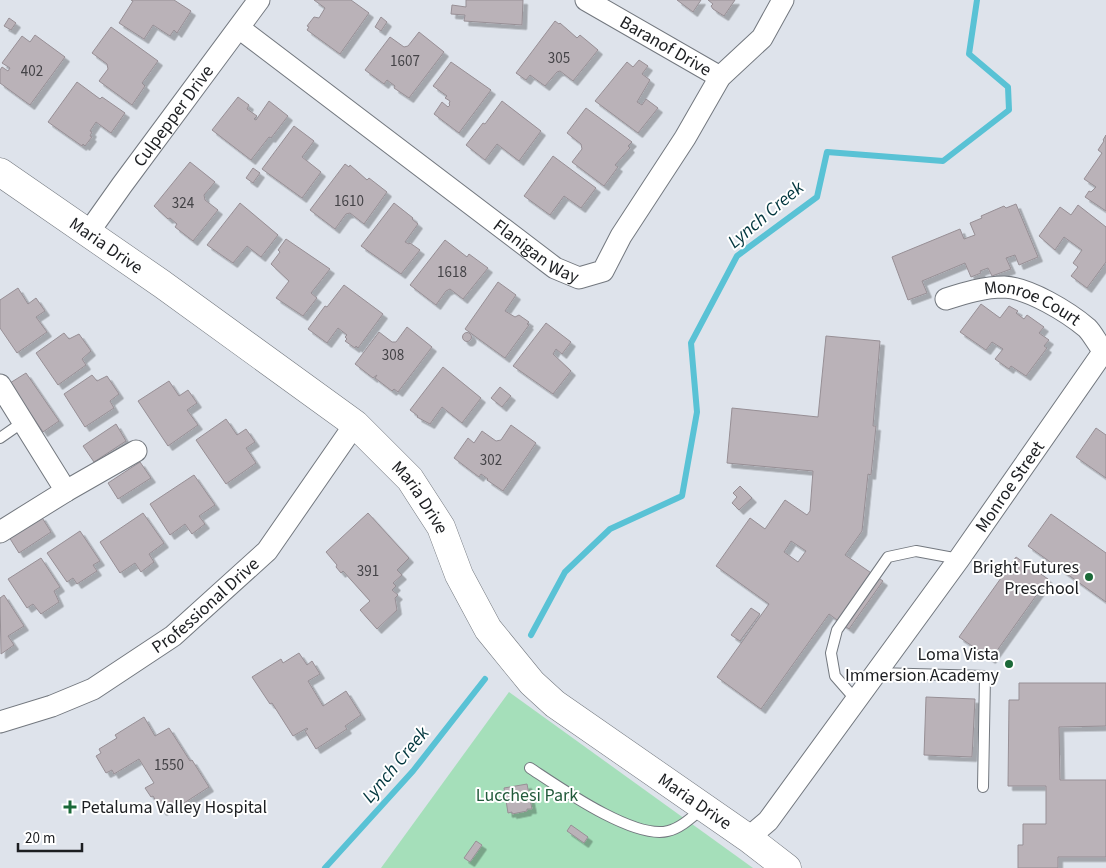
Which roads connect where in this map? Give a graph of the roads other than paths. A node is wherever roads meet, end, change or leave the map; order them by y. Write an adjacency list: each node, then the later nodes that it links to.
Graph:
1 (259, 0): 4 (street, Culpepper Drive)
2 (586, 0): 5 (street, Baranof Drive)
3 (784, 0): 5 (street, Flanigan Way)
4 (239, 28): 5 (street, Flanigan Way); 7 (street, Culpepper Drive)
5 (720, 78)
6 (0, 172): 7 (street, Maria Drive)
7 (88, 234): 12 (street, Maria Drive)
8 (946, 299): 9 (street, Monroe Court)
9 (1105, 351): 17 (street, Monroe Street)
10 (0, 385): 11 (street)
11 (23, 422): 13 (lane); 15 (street)
12 (356, 424): 20 (street, Professional Drive); 23 (street, Maria Drive)
13 (0, 438)
14 (136, 451): 15 (street)
15 (66, 491): 16 (street)
16 (0, 532)
17 (959, 559): 18 (street, Monroe Street); 19 (lane)
18 (876, 673): 19 (street, Monroe Street); 22 (lane)
19 (856, 700): 24 (street, Monroe Street)
20 (0, 722)
21 (530, 768): 23 (lane)
22 (983, 787)
23 (704, 808): 24 (street, Maria Drive)
24 (748, 838): 25 (street, Maria Drive)
25 (787, 868)

